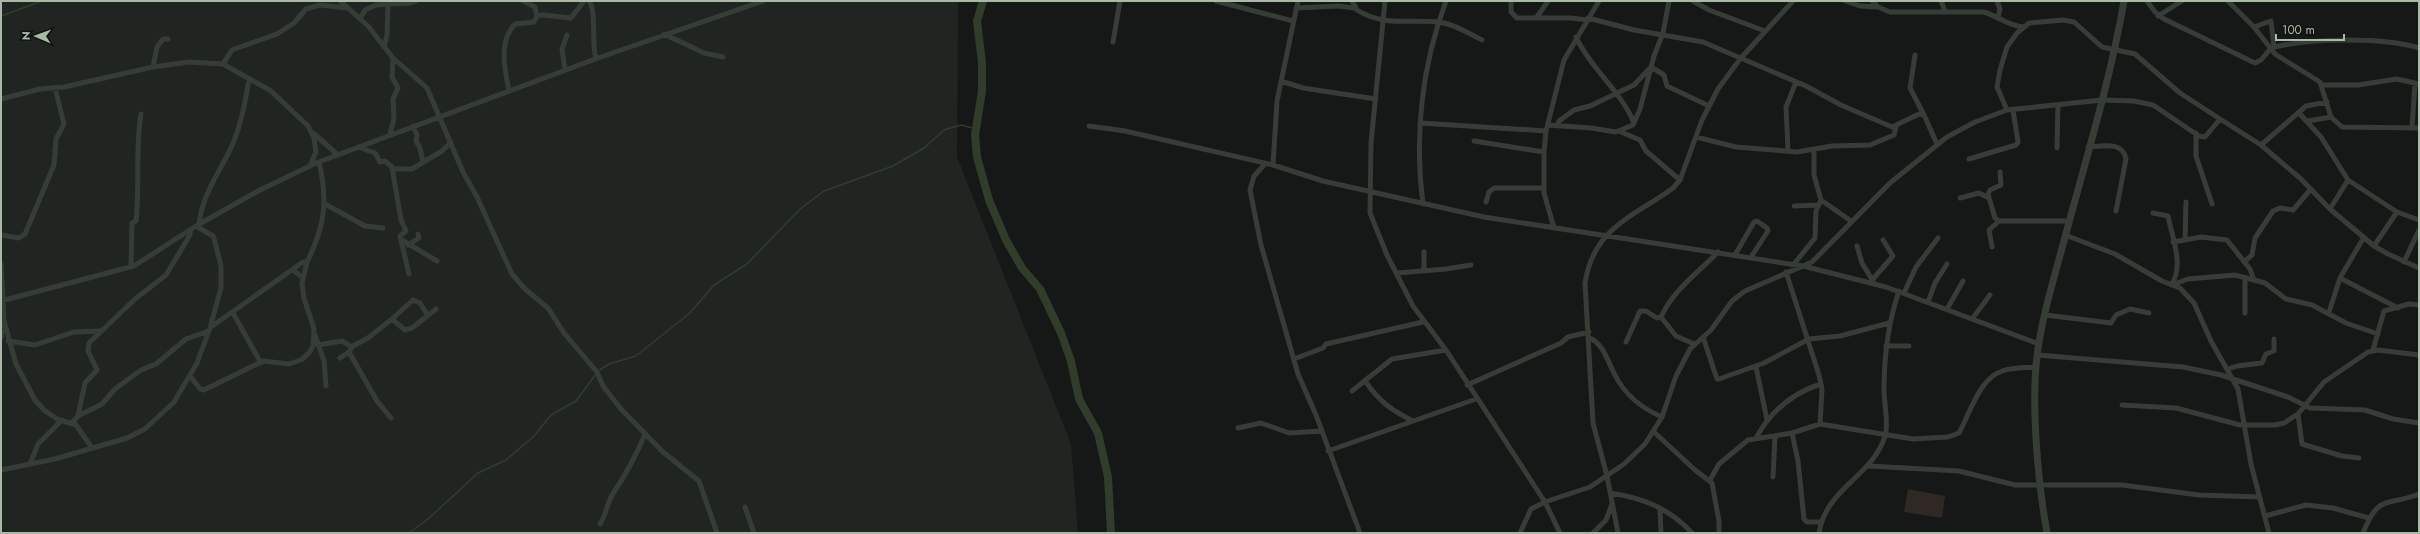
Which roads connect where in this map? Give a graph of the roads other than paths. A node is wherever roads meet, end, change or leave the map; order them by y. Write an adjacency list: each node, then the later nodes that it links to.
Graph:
1 (340, 1): 29 (street)
2 (416, 1): 27 (street)
3 (523, 1): 33 (street)
4 (584, 1): 33 (street)
5 (763, 1): 46 (street)
6 (1120, 1): 51 (street)
7 (1216, 1): 39 (street)
8 (1298, 1): 30 (street)
9 (1352, 1): 31 (street)
10 (1385, 1): 40 (street)
11 (1446, 1): 41 (street)
12 (1510, 1): 35 (street)
13 (1548, 1): 35 (street)
14 (1599, 1): 37 (street)
15 (1669, 1): 45 (street)
16 (1693, 1): 44 (street)
17 (1793, 1): 44 (street)
18 (1846, 1): 28 (street)
19 (1872, 1): 28 (street)
20 (1941, 1): 32 (street)
21 (1997, 1): 36 (street)
22 (2147, 1): 34 (street)
23 (2182, 1): 34 (street)
24 (2228, 1): 43 (street)
25 (591, 2): 60 (street)
26 (2123, 2): 53 (street)
27 (388, 4): 38 (street); 52 (street)
28 (1878, 7): 32 (street)
29 (346, 8): 38 (street); 61 (street)
30 (1296, 8): 31 (street); 39 (street)
31 (1354, 8): 40 (street)
32 (1945, 11): 36 (street)
33 (537, 16): 71 (street)
34 (2158, 16): 54 (street)
35 (1537, 17): 37 (street)
36 (1998, 17): 42 (street)
37 (1588, 19): 45 (street); 48 (street)
38 (360, 20): 52 (street)
39 (1293, 21): 66 (street)
40 (1382, 22): 41 (street); 74 (street)
41 (1438, 22): 50 (street); 87 (street)
42 (2023, 27): 53 (street); 79 (street)
43 (2254, 27): 54 (street); 54 (street)
44 (1765, 31): 59 (street)
45 (1663, 33): 59 (street); 63 (street)
46 (664, 34): 57 (street); 60 (street)
47 (567, 35): 64 (street)
48 (1576, 37): 72 (street); 89 (street)
49 (168, 39): 62 (street)
50 (1482, 40)
51 (1113, 42)
52 (384, 47): 58 (street)
53 (2114, 48): 75 (street); 85 (street)
54 (2272, 48): 55 (street); 69 (street)
55 (2419, 48)
56 (1915, 55): 82 (street)
57 (723, 56)
58 (393, 58): 83 (street); 100 (street)
59 (1740, 58): 67 (street); 78 (street)
60 (596, 59): 64 (street)
61 (223, 64): 62 (street); 65 (street)
62 (153, 66): 70 (street)
63 (1651, 67): 72 (street); 78 (street); 88 (street)
64 (565, 70): 71 (street)
65 (249, 79): 96 (street); 144 (street)
66 (1281, 81): 74 (street); 117 (street)
67 (1796, 82): 93 (street); 109 (street)
68 (2417, 84): 69 (street); 94 (street)
69 (2322, 85): 76 (street)
70 (55, 88): 73 (street); 150 (street)
71 (509, 91): 83 (street)
72 (1615, 93): 88 (street); 92 (street)
73 (1, 99)
74 (1376, 99): 125 (street)
75 (2102, 100): 77 (street); 99 (street); 107 (street)
76 (2327, 102): 80 (street); 84 (street)
77 (2058, 105): 79 (street); 108 (street)
78 (1709, 106): 101 (street)
79 (2010, 110): 104 (street); 113 (street)
80 (2299, 113): 86 (street); 105 (street)
81 (141, 114): 176 (street)
82 (1924, 115): 93 (street); 104 (street)
83 (440, 116): 90 (street); 103 (street)
84 (2331, 117): 86 (street); 94 (street)
85 (2220, 119): 99 (street); 105 (street)
86 (2308, 120): 122 (street)
87 (1420, 122): 97 (street); 132 (street)
88 (1634, 123): 98 (street)
89 (1548, 125): 92 (street); 97 (street)
90 (413, 126): 100 (street); 115 (street)
91 (1089, 126): 116 (street)
92 (1557, 126): 98 (street)
93 (1896, 127): 110 (street)
94 (2412, 128): 95 (street)
95 (2419, 128)
96 (312, 132): 112 (street); 118 (street)
97 (1546, 132): 111 (street)
98 (1621, 132): 121 (street)
99 (2196, 133): 133 (street)
100 (390, 134): 106 (street)
101 (1696, 137): 109 (street); 121 (street)
102 (1474, 141): 111 (street)
103 (450, 142): 115 (street); 262 (street)
104 (1937, 144): 143 (street)
105 (2261, 145): 124 (street)
106 (358, 147): 112 (street); 119 (street)
107 (2088, 147): 137 (street); 142 (street)
108 (2057, 148)
109 (1788, 151): 110 (street)
110 (1814, 151): 128 (street)
111 (1544, 152): 123 (street)
112 (338, 155): 114 (street)
113 (1969, 159)
114 (319, 162): 118 (street); 131 (street)
115 (423, 162): 119 (street)
116 (1265, 164): 117 (street); 232 (street)
117 (1273, 165): 125 (street)
118 (309, 166): 144 (street)
119 (392, 170): 155 (street)
120 (2000, 172): 127 (street)
121 (1680, 180): 152 (street)
122 (2348, 180): 136 (street); 138 (street)
123 (1544, 188): 129 (street); 146 (street)
124 (2311, 189): 136 (street); 169 (street)
125 (1369, 191): 132 (street); 181 (street)
126 (1960, 198): 127 (street)
127 (1989, 198): 141 (street)
128 (1821, 200): 134 (street); 143 (street)
129 (1486, 202)
130 (2186, 202): 157 (street)
131 (325, 204): 145 (street); 168 (street)
132 (1423, 204): 146 (street)
133 (2212, 204)
134 (1818, 205): 135 (street); 173 (street)
135 (1794, 206)
136 (2330, 209): 153 (street)
137 (2116, 211)
138 (2397, 212): 140 (street); 161 (street)
139 (2153, 213): 158 (street)
140 (2419, 220)
141 (1999, 221): 142 (street); 162 (street)
142 (2069, 221): 151 (street)
143 (1851, 222): 175 (street)
144 (198, 225): 148 (street); 210 (street)
145 (383, 228)
146 (1554, 228): 152 (street)
147 (2419, 230): 170 (street)
148 (190, 231): 176 (street); 212 (street)
149 (418, 234): 159 (street)
150 (1, 235)
151 (2065, 235): 189 (street); 203 (street)
152 (1603, 237): 164 (street); 214 (street)
153 (2364, 237): 161 (street); 185 (street)
154 (1938, 238): 190 (street)
155 (402, 240): 159 (street); 182 (street)
156 (1883, 240): 187 (street)
157 (2185, 240): 158 (street); 169 (street)
158 (2173, 242): 189 (street)
159 (408, 245): 167 (street)
160 (1857, 246): 187 (street)
161 (2374, 246): 170 (street)
162 (1992, 247)
163 (1424, 252): 179 (street)
164 (1718, 252): 165 (street); 204 (street)
165 (1735, 255): 166 (street); 166 (street)
166 (1751, 257): 173 (street)
167 (437, 261)
168 (307, 262): 178 (street); 183 (street)
169 (2244, 262): 186 (street)
170 (2404, 262): 177 (street)
171 (1, 264): 192 (street)
172 (1471, 264): 179 (street)
173 (1794, 264): 175 (street)
174 (1947, 264): 193 (street)
175 (1803, 266): 180 (street); 187 (street)
176 (131, 267): 192 (street)
177 (2419, 268)
178 (293, 270): 183 (street); 199 (street)
179 (1424, 270): 181 (street)
180 (1786, 272): 215 (street); 217 (street)
181 (1397, 273): 208 (street)
182 (409, 274)
183 (303, 278): 211 (street)
184 (2245, 278): 186 (street); 189 (street); 201 (street)
185 (2340, 278): 195 (street); 198 (street)
186 (2254, 280): 198 (street)
187 (1873, 281): 190 (street)
188 (1963, 281): 197 (street)
189 (2172, 285): 236 (street)
190 (1901, 292): 193 (street); 209 (street)
191 (1990, 295): 207 (street)
192 (2, 301): 205 (street)
193 (1928, 302): 197 (street)
194 (2419, 305): 195 (street)
195 (2398, 308): 213 (street)
196 (436, 309): 202 (street)
197 (1947, 309): 207 (street)
198 (2329, 312): 213 (street)
199 (233, 313): 210 (street); 233 (street)
200 (2149, 313): 203 (street)
201 (2245, 313)
202 (427, 314): 206 (street); 206 (street)
203 (2046, 315): 222 (street)
204 (1661, 317): 220 (street); 221 (street)
205 (3, 319): 216 (street); 219 (street)
206 (392, 319): 226 (street)
207 (1972, 319): 222 (street)
208 (1423, 322): 227 (street); 232 (street)
209 (1889, 323): 217 (street); 224 (street)
210 (210, 330): 237 (street); 248 (street)
211 (314, 330): 223 (street); 233 (street)
212 (100, 331): 219 (street); 248 (street)
213 (2378, 334): 228 (street)
214 (1589, 335): 241 (street); 249 (street); 272 (street)
215 (1703, 337): 221 (street); 234 (street)
216 (1, 338)
217 (1809, 339): 234 (street); 240 (street)
218 (2274, 339): 236 (street)
219 (8, 341): 252 (street)
220 (1626, 342)
221 (1694, 344): 249 (street)
222 (2039, 344): 229 (street)
223 (318, 345): 226 (street); 242 (street)
224 (1886, 346): 225 (street); 264 (street)
225 (1909, 346)
226 (351, 350): 231 (street); 250 (street)
227 (1446, 350): 239 (street); 241 (street)
228 (2373, 350): 230 (street); 246 (street)
229 (2037, 355): 235 (street); 238 (street)
230 (2419, 355)
231 (340, 358)
232 (1294, 359): 259 (street)
233 (261, 363): 237 (street)
234 (1756, 366): 251 (street)
235 (2036, 367): 264 (street); 275 (street)
236 (2228, 369): 238 (street)
237 (190, 376): 266 (street)
238 (2235, 380): 246 (street); 257 (street)
239 (1366, 381): 243 (street); 253 (street)
240 (1821, 384): 251 (street); 256 (street)
241 (1467, 385): 244 (street)
242 (326, 386)
243 (1352, 391)
244 (1476, 399): 253 (street); 279 (street)
245 (2122, 405): 257 (street)
246 (2305, 407): 247 (street); 255 (street)
247 (2298, 414): 257 (street); 268 (street)
248 (78, 416): 254 (street)
249 (1662, 417): 260 (street)
250 (391, 418)
251 (1767, 420): 265 (street)
252 (61, 421): 254 (street); 269 (street)
253 (1413, 421): 267 (street)
254 (72, 423): 266 (street)
255 (2419, 423)
256 (1820, 424): 261 (street); 264 (street)
257 (2244, 425): 278 (street)
258 (1238, 428): 259 (street)
259 (1322, 431): 267 (street)
260 (1654, 432): 272 (street); 274 (street)
261 (1792, 433): 263 (street); 285 (street)
262 (645, 434): 286 (street); 287 (street)
263 (1775, 436): 265 (street); 273 (street)
264 (1886, 436): 270 (street)
265 (1756, 438): 274 (street)
266 (92, 448): 269 (street)
267 (1328, 451): 289 (street)
268 (2359, 458)
269 (30, 464): 271 (street)
270 (1869, 466): 275 (street); 285 (street)
271 (1, 470)
272 (1607, 476): 276 (street); 279 (street)
273 (1773, 477)
274 (1710, 480): 296 (street)
275 (2041, 486): 278 (street); 298 (street)
276 (1610, 493): 280 (street); 282 (street)
277 (2419, 494): 284 (street)
278 (2259, 497): 283 (street)
279 (1545, 502): 290 (street); 291 (street)
280 (1612, 503): 292 (street); 293 (street)
281 (745, 507): 288 (street)
282 (1660, 509): 294 (street); 295 (street)
283 (2265, 516): 284 (street); 299 (street)
284 (2369, 518): 300 (street)
285 (1821, 522): 297 (street)
286 (600, 524)
287 (717, 533)
288 (754, 533)
289 (1360, 533)
290 (1520, 533)
291 (1560, 533)
292 (1593, 533)
293 (1618, 533)
294 (1661, 533)
295 (1692, 533)
296 (1719, 533)
297 (1820, 533)
298 (2048, 533)
299 (2269, 533)
300 (2363, 533)

